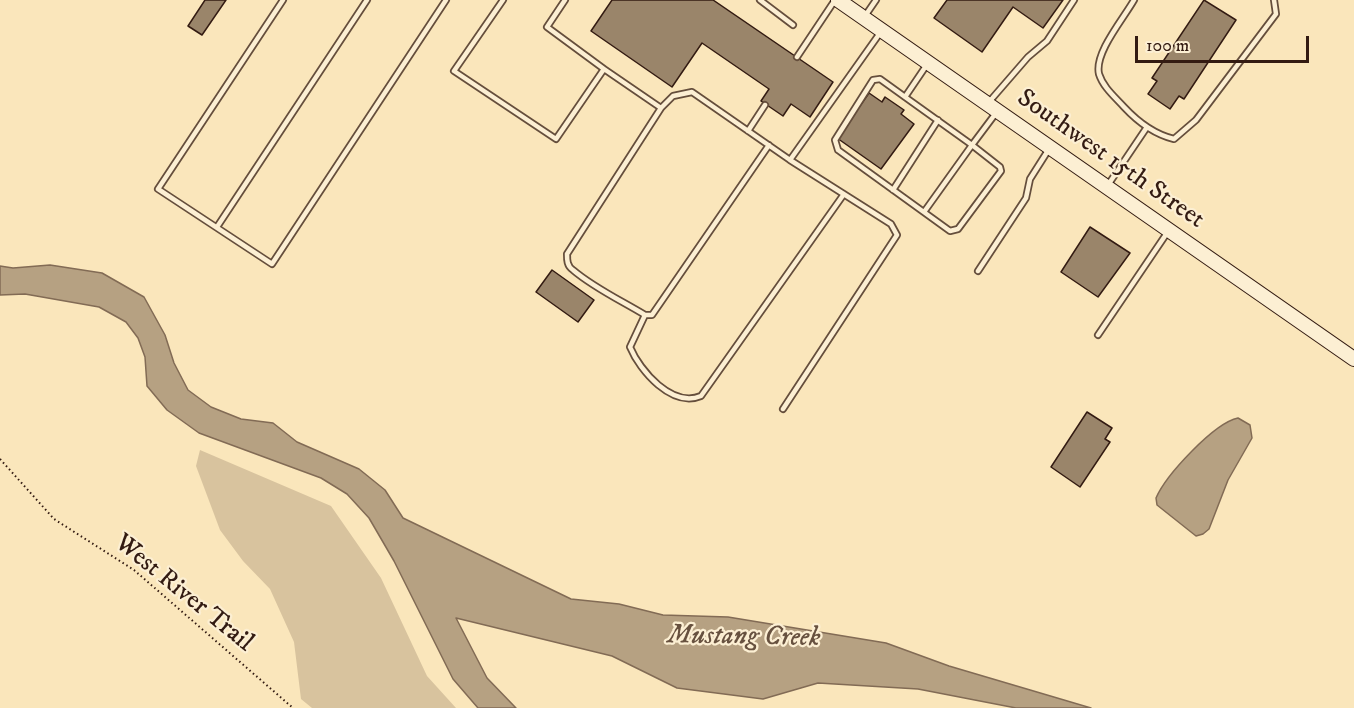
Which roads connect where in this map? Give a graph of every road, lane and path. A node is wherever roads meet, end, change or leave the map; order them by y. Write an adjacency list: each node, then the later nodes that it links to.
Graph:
1 (283, 0): 33 (lane)
2 (367, 0): 33 (lane)
3 (446, 0): 33 (lane)
4 (503, 0): 17 (lane)
5 (566, 0): 17 (lane)
6 (760, 0): 13 (lane)
7 (836, 0): 12 (main road, Southwest 15th Street); 15 (lane)
8 (876, 0): 12 (lane)
9 (1074, 0): 20 (lane)
10 (1134, 0): 23 (lane)
11 (1274, 0): 23 (lane)
12 (864, 18): 14 (main road, Southwest 15th Street)
13 (793, 25)
14 (882, 31): 16 (main road, Southwest 15th Street); 28 (lane)
15 (797, 57)
16 (928, 63): 18 (lane); 20 (main road, Southwest 15th Street)
17 (604, 69): 21 (lane)
18 (905, 97): 22 (lane); 30 (lane)
19 (765, 105): 24 (lane)
20 (992, 107): 26 (lane); 27 (main road, Southwest 15th Street)
21 (661, 108): 24 (lane); 36 (lane)
22 (938, 120): 26 (lane); 30 (lane)
23 (1147, 127): 29 (lane)
24 (748, 131): 25 (lane)
25 (769, 145): 28 (lane); 36 (lane)
26 (972, 145): 32 (lane); 32 (lane)
27 (1050, 148): 29 (main road, Southwest 15th Street); 35 (lane)
28 (790, 160): 31 (lane)
29 (1106, 187): 34 (main road, Southwest 15th Street)
30 (893, 190): 32 (lane)
31 (844, 194): 36 (lane); 39 (lane)
32 (924, 212)
33 (217, 228)
34 (1168, 231): 37 (lane); 38 (main road, Southwest 15th Street)
35 (978, 271)
36 (645, 315)
37 (1098, 335)
38 (1354, 359)
39 (783, 409)
40 (0, 459): 41 (path, West River Trail)
41 (293, 708)

